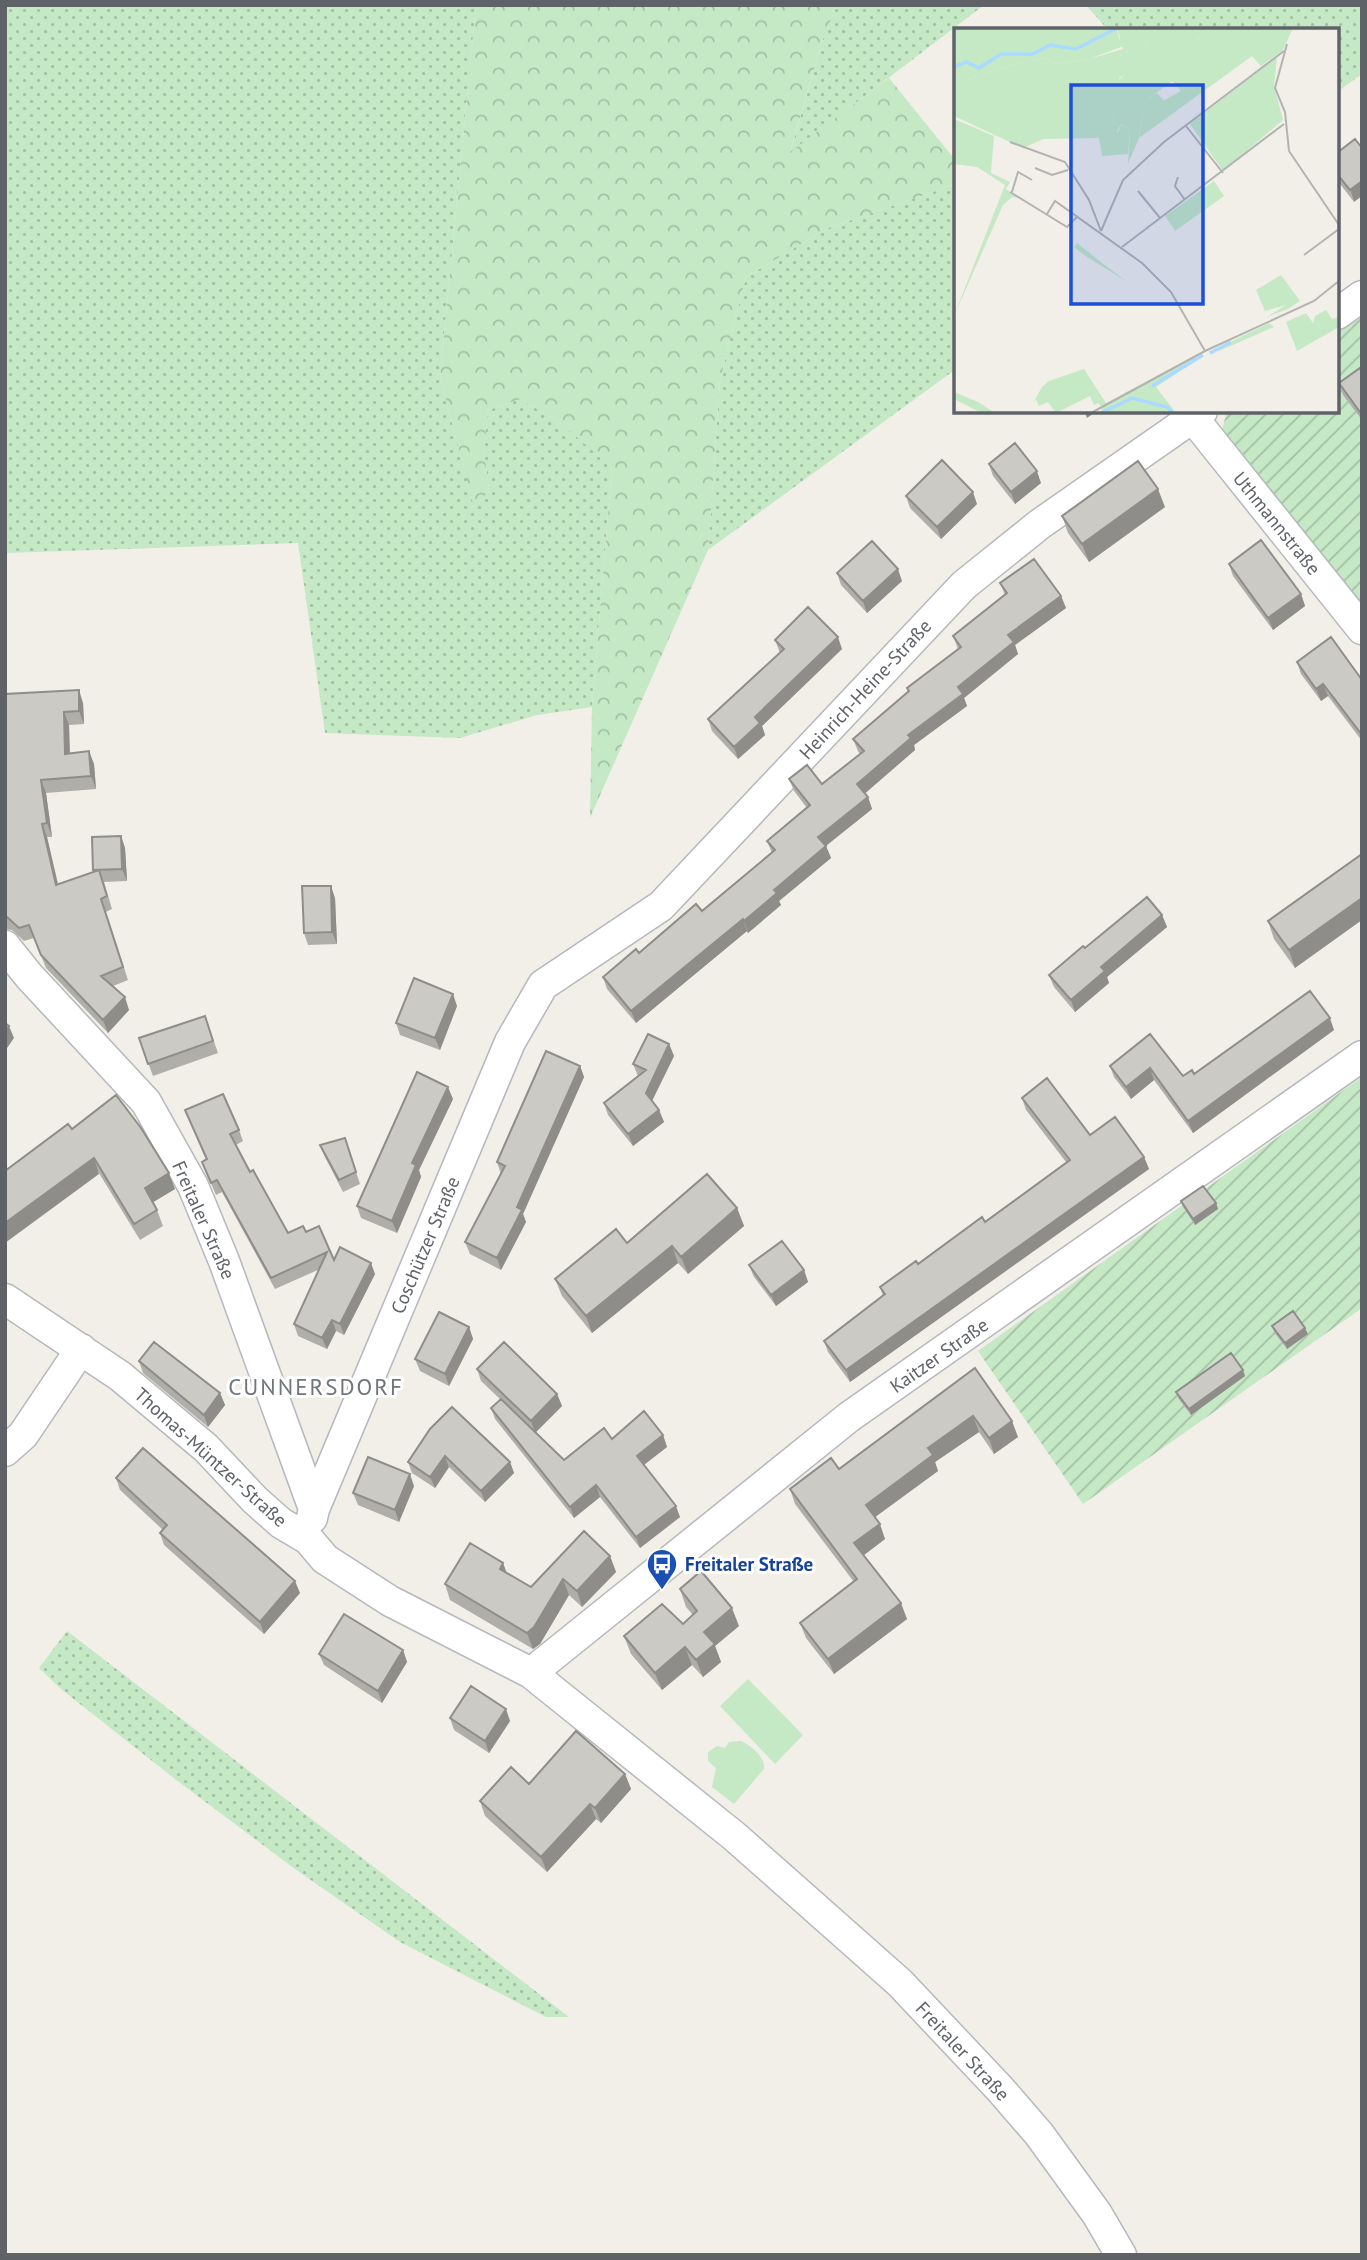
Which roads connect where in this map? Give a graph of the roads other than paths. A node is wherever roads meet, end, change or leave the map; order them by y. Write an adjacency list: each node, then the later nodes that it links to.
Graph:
1 (1362, 296): 2 (street)
2 (1339, 313)
3 (1198, 415): 4 (street, Uthmannstraße); 6 (street, Heinrich-Heine-Straße)
4 (1362, 629)
5 (5, 946): 11 (street, Freitaler Straße)
6 (543, 985): 11 (street, Coschützer Straße)
7 (1362, 1056): 13 (street, Kaitzer Straße)
8 (5, 1299): 9 (street, Thomas-Müntzer-Straße)
9 (81, 1349): 10 (street); 12 (street, Thomas-Müntzer-Straße)
10 (5, 1451)
11 (314, 1509): 12 (street, Freitaler Straße)
12 (309, 1539): 13 (street, Freitaler Straße)
13 (531, 1673): 14 (street, Freitaler Straße)
14 (1121, 2255)

